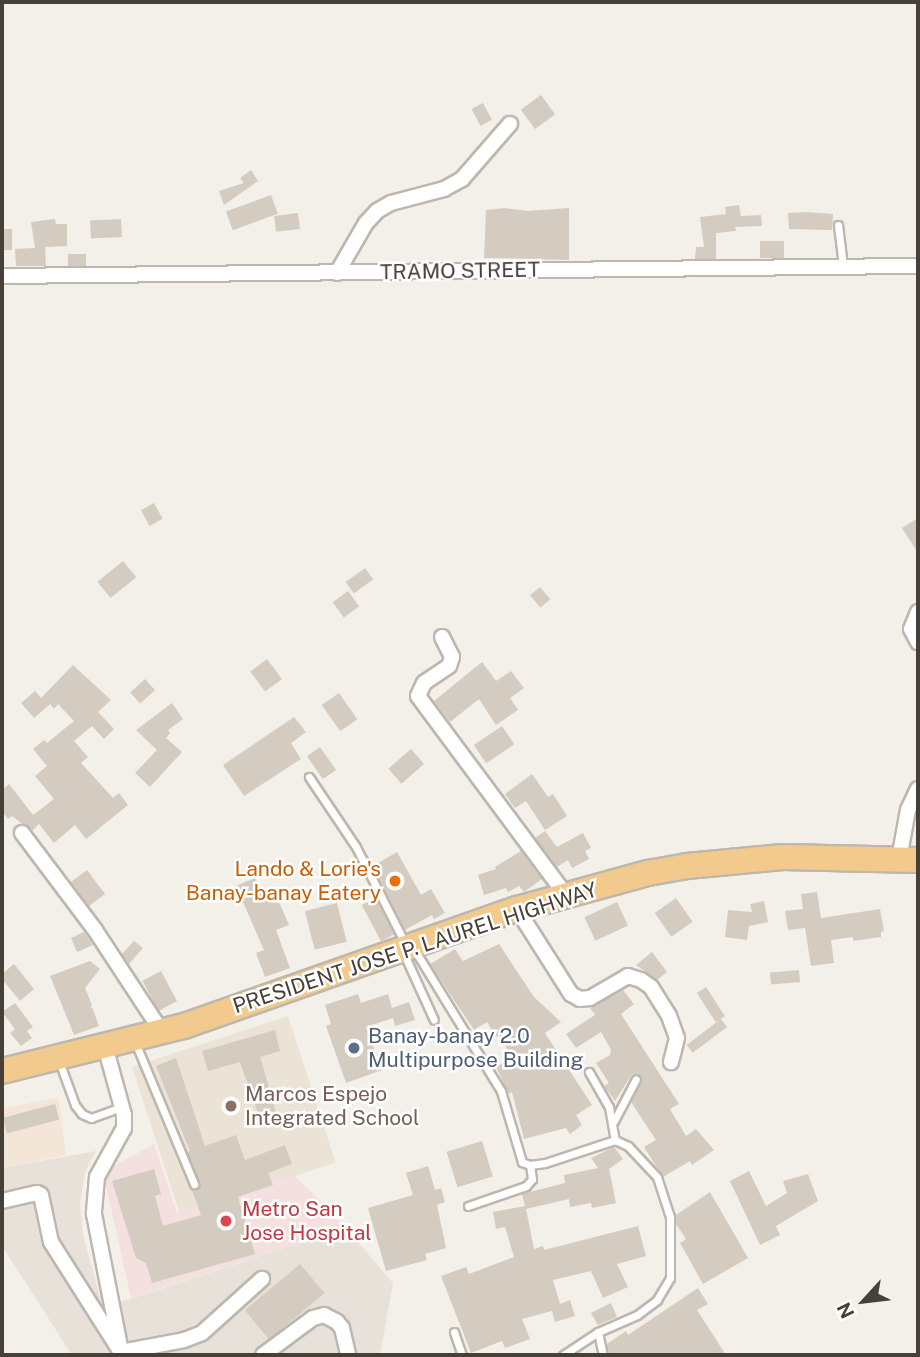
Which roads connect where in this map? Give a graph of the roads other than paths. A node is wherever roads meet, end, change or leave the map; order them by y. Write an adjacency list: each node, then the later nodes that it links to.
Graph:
1 (510, 124): 5 (street)
2 (838, 225): 4 (lane)
3 (918, 266): 4 (street, TRAMO STREET)
4 (843, 267): 5 (street, TRAMO STREET)
5 (337, 273): 6 (street, TRAMO STREET)
6 (2, 276)
7 (918, 612): 9 (street)
8 (442, 637): 16 (street)
9 (918, 642)
10 (309, 777): 14 (lane)
11 (918, 789): 15 (street)
12 (22, 833): 20 (street)
13 (365, 841): 14 (lane)
14 (356, 847): 18 (lane)
15 (909, 860): 16 (highway, PRESIDENT JOSE P. LAUREL HIGHWAY)
16 (565, 894): 17 (highway, PRESIDENT JOSE P. LAUREL HIGHWAY)
17 (517, 909): 18 (highway, PRESIDENT JOSE P. LAUREL HIGHWAY); 24 (street)
18 (407, 947): 19 (lane); 20 (highway, PRESIDENT JOSE P. LAUREL HIGHWAY); 31 (lane)
19 (434, 1020)
20 (163, 1032): 21 (highway, PRESIDENT JOSE P. LAUREL HIGHWAY)
21 (134, 1040): 22 (highway, PRESIDENT JOSE P. LAUREL HIGHWAY); 32 (lane)
22 (105, 1046): 23 (highway, PRESIDENT JOSE P. LAUREL HIGHWAY); 28 (street)
23 (58, 1058): 25 (highway, PRESIDENT JOSE P. LAUREL HIGHWAY); 28 (lane)
24 (671, 1062)
25 (2, 1070)
26 (589, 1072): 29 (lane)
27 (636, 1079): 29 (lane)
28 (122, 1108): 38 (street)
29 (614, 1121): 30 (lane)
30 (615, 1140): 31 (lane); 37 (lane)
31 (530, 1165): 34 (lane)
32 (194, 1184)
33 (2, 1201): 38 (street)
34 (468, 1206)
35 (262, 1279): 38 (street)
36 (454, 1332): 41 (lane)
37 (598, 1332): 42 (lane); 43 (lane)
38 (122, 1354)
39 (263, 1355): 40 (street)
40 (348, 1355)
41 (462, 1355)
42 (563, 1355)
43 (603, 1355)

